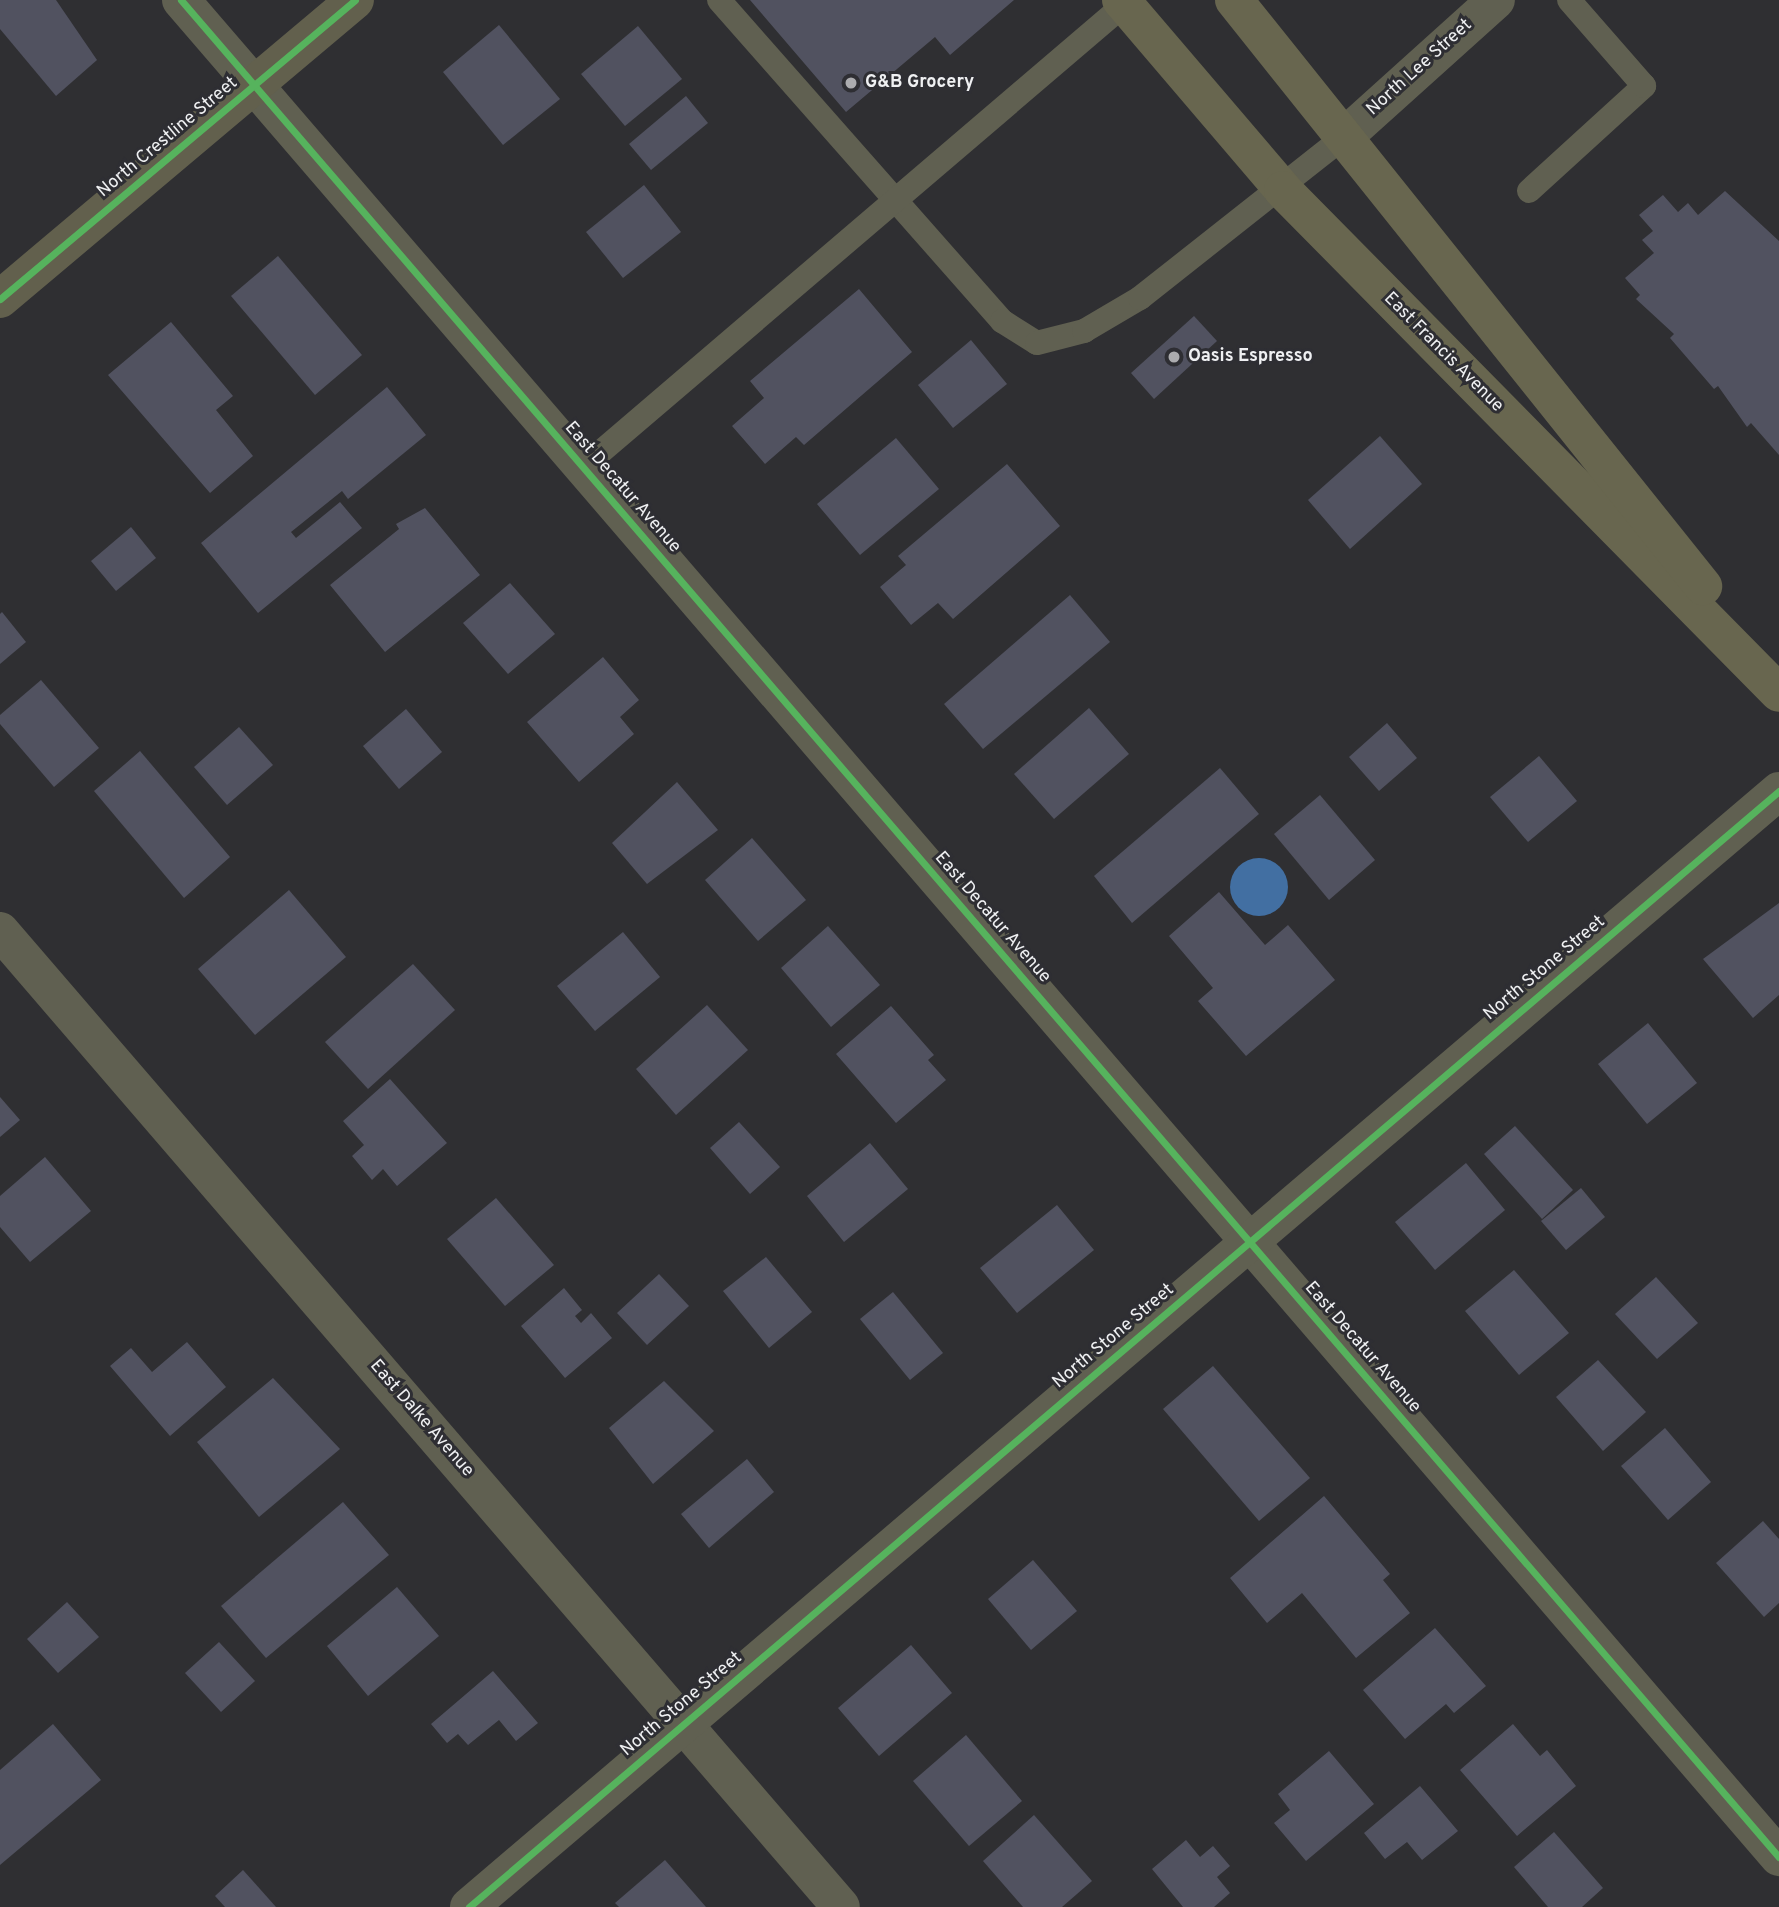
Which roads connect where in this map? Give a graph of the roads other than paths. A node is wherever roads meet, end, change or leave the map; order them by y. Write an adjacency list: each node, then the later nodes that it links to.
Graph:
1 (181, 0): 8 (street, East Decatur Avenue)
2 (355, 0): 8 (main road, North Crestline Street)
3 (719, 0): 12 (lane)
4 (1234, 0): 9 (main road)
5 (1496, 0): 9 (street, North Lee Street)
6 (1569, 0): 11 (lane)
7 (1123, 2): 10 (main road, East Francis Avenue); 12 (lane)
8 (254, 86): 13 (main road, North Crestline Street); 14 (street, East Decatur Avenue)
9 (1345, 136): 10 (lane); 15 (main road)
10 (1283, 190): 12 (lane); 16 (main road, East Francis Avenue)
11 (1528, 191)
12 (891, 198): 14 (lane)
13 (0, 299)
14 (583, 467): 19 (street, East Decatur Avenue)
15 (1779, 680)
16 (1779, 693)
17 (1779, 791): 19 (street, North Stone Street)
18 (0, 931): 20 (street, East Dalke Avenue)
19 (1250, 1241): 20 (street, North Stone Street); 21 (street, East Decatur Avenue)
20 (684, 1724): 22 (street, North Stone Street); 23 (street, East Dalke Avenue)
21 (1779, 1857)
22 (469, 1907)
23 (841, 1907)

